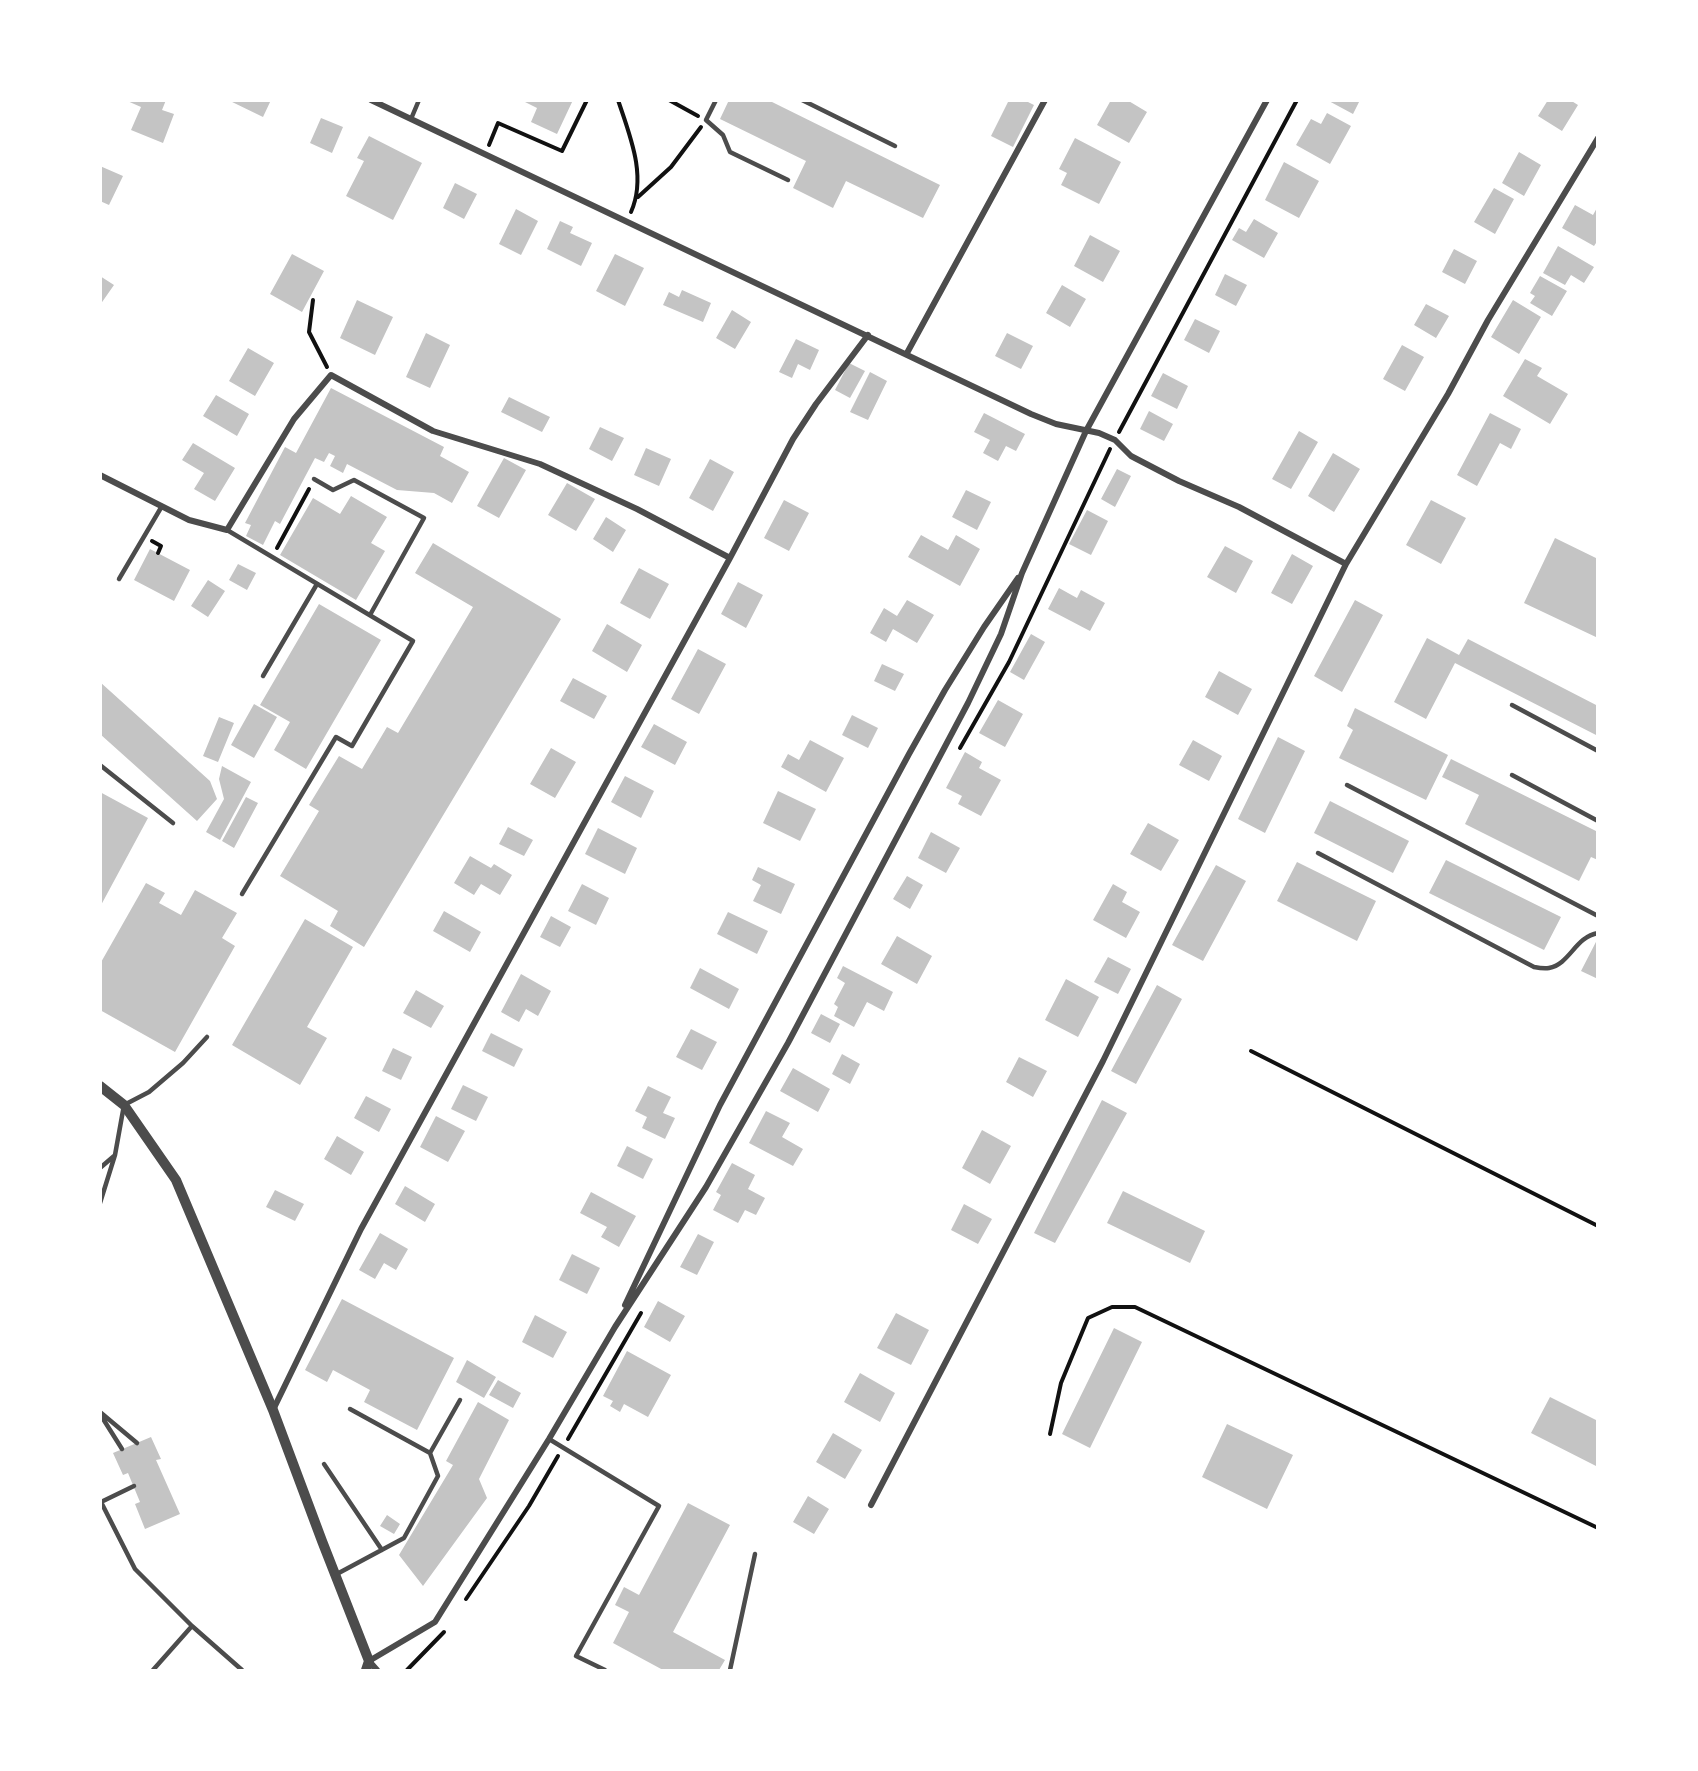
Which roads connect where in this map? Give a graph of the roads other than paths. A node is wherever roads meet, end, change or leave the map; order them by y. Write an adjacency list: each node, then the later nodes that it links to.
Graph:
1 (371, 100): 7 (street)
2 (419, 100): 7 (lane)
3 (716, 100): 10 (lane)
4 (802, 100): 9 (lane)
5 (1045, 100): 12 (street)
6 (1267, 100): 13 (street)
7 (411, 119): 11 (street)
8 (1598, 138): 19 (street)
9 (895, 146)
10 (788, 180)
11 (868, 335): 12 (street); 18 (street)
12 (907, 353): 13 (street)
13 (1086, 431): 19 (street); 20 (street)
14 (100, 475): 16 (street)
15 (314, 479): 23 (lane)
16 (162, 506): 17 (street); 21 (lane)
17 (227, 530): 18 (street); 22 (lane)
18 (730, 558): 45 (street)
19 (1346, 564): 54 (street)
20 (1022, 573): 42 (street); 42 (street)
21 (119, 579)
22 (318, 584): 23 (lane); 24 (lane)
23 (370, 615): 33 (lane)
24 (262, 676)
25 (1512, 705): 26 (lane)
26 (1598, 751)
27 (100, 765): 31 (lane)
28 (1512, 776): 30 (lane)
29 (1347, 785): 34 (lane)
30 (1598, 822)
31 (173, 823)
32 (1318, 854): 35 (lane)
33 (242, 894)
34 (1598, 916)
35 (1598, 933)
36 (207, 1037): 38 (lane)
37 (100, 1086): 38 (street)
38 (124, 1105): 39 (lane); 45 (street)
39 (115, 1155): 40 (lane); 41 (lane)
40 (100, 1168)
41 (100, 1203)
42 (615, 1327): 47 (street)
43 (460, 1400): 50 (lane)
44 (350, 1409): 50 (lane)
45 (273, 1410): 57 (street)
46 (100, 1413): 48 (lane); 49 (lane)
47 (549, 1439): 59 (street); 63 (lane)
48 (137, 1443)
49 (122, 1449)
50 (430, 1453): 55 (lane)
51 (324, 1464): 55 (lane)
52 (134, 1486): 53 (lane)
53 (101, 1501): 58 (lane)
54 (871, 1505)
55 (382, 1550): 57 (lane)
56 (755, 1554): 64 (lane)
57 (335, 1575): 59 (street)
58 (192, 1626): 60 (lane); 61 (lane)
59 (368, 1666): 62 (street)
60 (153, 1671)
61 (242, 1671)
62 (377, 1671)
63 (605, 1671)
64 (730, 1671)

